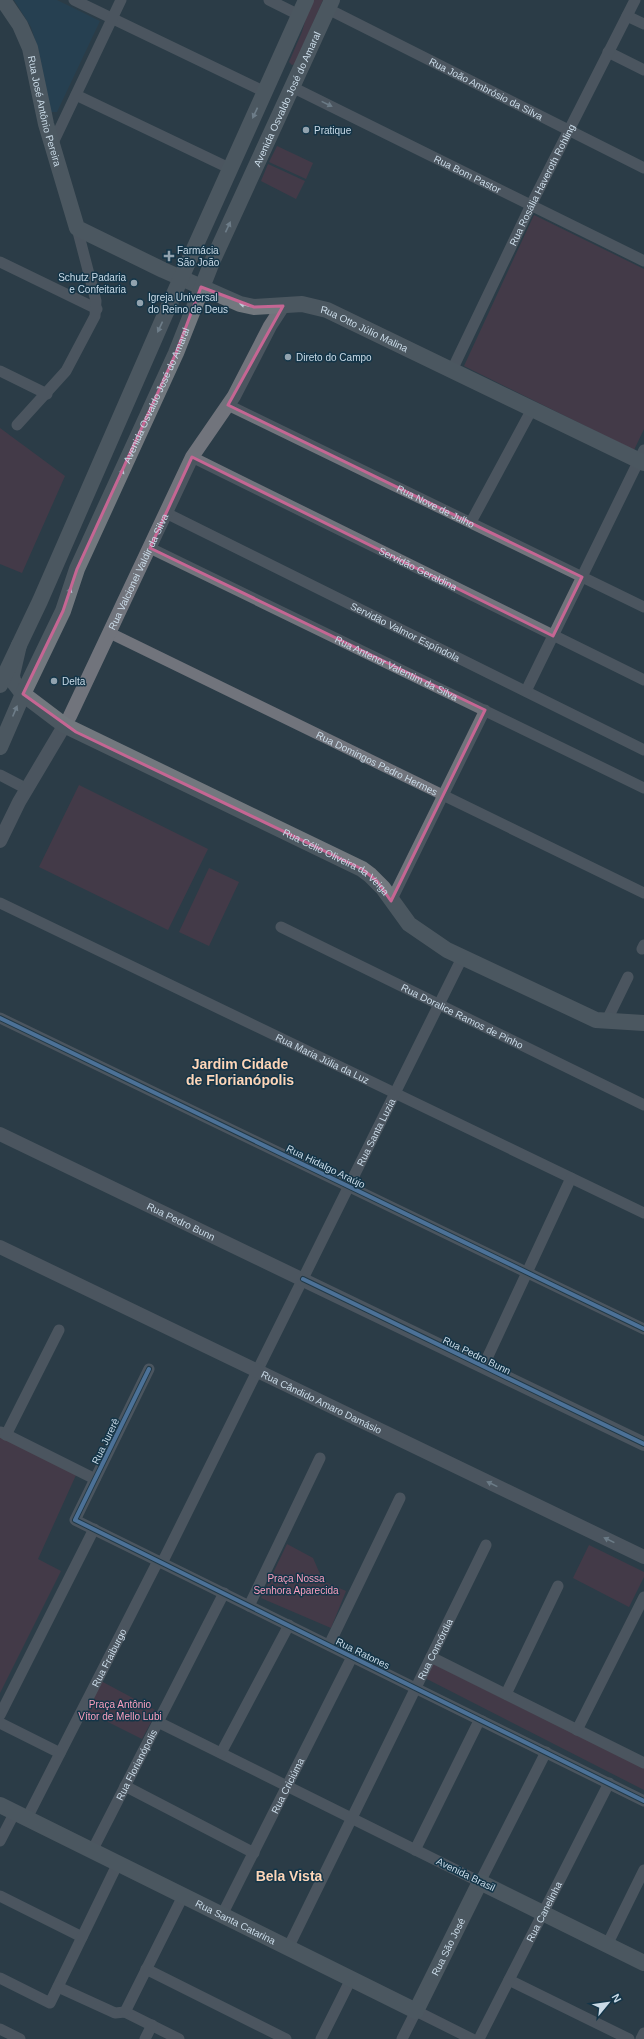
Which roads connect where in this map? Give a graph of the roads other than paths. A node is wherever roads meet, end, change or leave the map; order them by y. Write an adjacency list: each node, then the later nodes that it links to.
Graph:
1 (2, 0): 18 (main road, Rua José Antônio Pereira)
2 (74, 0): 10 (street)
3 (121, 0): 10 (street)
4 (269, 0): 8 (street)
5 (306, 0): 8 (main road)
6 (635, 0): 9 (street, Rua Rosália Haveroth Rohling)
7 (330, 4): 14 (main road, Avenida Osvaldo José do Amaral); 17 (street, Rua João Ambrósio da Silva)
8 (299, 15): 14 (main road); 15 (main road)
9 (627, 16): 11 (street); 12 (street, Rua Rosália Haveroth Rohling)
10 (112, 18): 15 (street); 16 (street)
11 (644, 24)
12 (608, 52): 13 (street); 17 (street, Rua Rosália Haveroth Rohling)
13 (644, 70)
14 (292, 87): 21 (street, Rua Bom Pastor, one-way to 21); 26 (main road, Avenida Osvaldo José do Amaral, one-way to 14)
15 (265, 92): 19 (main road, one-way to 19)
16 (76, 95): 18 (street); 19 (street)
17 (568, 131): 20 (street, Rua João Ambrósio da Silva); 21 (street, Rua Rosália Haveroth Rohling)
18 (52, 145): 22 (main road, Rua José Antônio Pereira)
19 (229, 168): 25 (main road)
20 (644, 168)
21 (531, 205): 23 (street, Rua Bom Pastor); 30 (street, Rua Rosália Haveroth Rohling)
22 (77, 228): 25 (main road, Rua Otto Júlio Malina); 28 (street)
23 (644, 261)
24 (0, 262): 28 (street)
25 (181, 278): 26 (main road, Rua Otto Júlio Malina); 38 (main road, one-way to 38)
26 (201, 287): 27 (main road, Rua Otto Júlio Malina, one-way to 26); 41 (main road, Avenida Osvaldo José do Amaral, one-way to 26)
27 (284, 306): 30 (main road, Rua Otto Júlio Malina); 32 (street, Rua Valcionei Valdir da Silva)
28 (97, 310): 31 (street)
29 (0, 370): 31 (street)
30 (452, 370): 33 (main road, Rua Otto Júlio Malina)
31 (47, 394): 34 (street)
32 (228, 405): 35 (street, Rua Valcionei Valdir da Silva); 39 (street, Rua Nove de Julho)
33 (532, 409): 36 (main road, Rua Otto Júlio Malina); 39 (street)
34 (17, 425)
35 (192, 457): 37 (street, Rua Valcionei Valdir da Silva); 45 (street, Servidão Geraldina)
36 (642, 458): 42 (street)
37 (166, 513): 40 (street, Rua Valcionei Valdir da Silva); 49 (street, Servidão Valmor Espíndola)
38 (77, 516): 41 (main road); 46 (main road)
39 (472, 522): 42 (street, Rua Nove de Julho)
40 (150, 548): 44 (street, Rua Valcionei Valdir da Silva); 51 (street, Rua Antenor Valentim da Silva)
41 (77, 569): 50 (main road, Avenida Osvaldo José do Amaral, one-way to 41)
42 (582, 577): 43 (street, Rua Nove de Julho); 45 (street)
43 (644, 607)
44 (110, 633): 52 (street, Rua Valcionei Valdir da Silva); 58 (street, Rua Domingos Pedro Hermes)
45 (553, 636): 48 (street, Servidão Geraldina); 49 (street)
46 (19, 645): 47 (main road); 50 (main road)
47 (2, 677)
48 (644, 680)
49 (526, 691): 54 (street, Servidão Valmor Espíndola)
50 (22, 694): 52 (main road, Rua Célio Oliveira da Veiga); 53 (main road, Avenida Osvaldo José do Amaral, one-way to 50)
51 (485, 710): 56 (street, Rua Antenor Valentim da Silva); 58 (street)
52 (64, 725): 57 (street, Rua Valcionei Valdir da Silva); 61 (main road, Rua Célio Oliveira da Veiga)
53 (0, 747)
54 (644, 750)
55 (0, 775): 57 (street)
56 (644, 788)
57 (27, 789): 59 (street, Rua Valcionei Valdir da Silva)
58 (443, 795): 60 (street, Rua Domingos Pedro Hermes); 61 (street)
59 (0, 841)
60 (644, 893)
61 (391, 901): 64 (main road, Rua Célio Oliveira da Veiga)
62 (0, 904): 70 (street, Rua Maria Júlia da Luz)
63 (281, 927): 66 (street, Rua Doralice Ramos de Pinho)
64 (462, 958): 66 (street, Rua Santa Luzia); 68 (main road, Rua Célio Oliveira da Veiga)
65 (628, 977): 68 (street)
66 (439, 1005): 70 (street, Rua Santa Luzia); 71 (street, Rua Doralice Ramos de Pinho)
67 (0, 1018): 74 (street, Rua Hidalgo Araújo)
68 (606, 1022): 69 (main road, Rua Célio Oliveira da Veiga)
69 (644, 1023)
70 (395, 1094): 73 (street, Rua Maria Júlia da Luz); 74 (street, Rua Santa Luzia)
71 (644, 1105)
72 (0, 1134): 78 (street, Rua Pedro Bunn)
73 (571, 1178): 75 (street, Rua Maria Júlia da Luz); 77 (street)
74 (349, 1186): 77 (street, Rua Hidalgo Araújo); 78 (street, Rua Santa Luzia)
75 (644, 1213)
76 (0, 1247): 83 (street, Rua Cândido Amaro Damásio)
77 (528, 1272): 79 (street, Rua Hidalgo Araújo); 81 (street)
78 (303, 1279): 81 (street, Rua Pedro Bunn); 83 (street, Rua Santa Luzia)
79 (644, 1329)
80 (59, 1330): 84 (street)
81 (483, 1367): 85 (street, Rua Pedro Bunn)
82 (149, 1369): 87 (street, Rua Jurerê)
83 (257, 1371): 92 (street, Rua Cândido Amaro Damásio, one-way to 83); 93 (street, Rua Fraiburgo)
84 (3, 1434): 87 (street)
85 (644, 1444)
86 (320, 1458): 97 (street)
87 (95, 1479): 89 (street, Rua Jurerê)
88 (400, 1498): 99 (street)
89 (75, 1520): 90 (street, Rua Ratones)
90 (94, 1529): 93 (street, Rua Ratones); 104 (street)
91 (486, 1545): 101 (street, Rua Concórdia)
92 (644, 1557)
93 (160, 1562): 95 (street, Rua Ratones); 110 (street, Rua Fraiburgo)
94 (558, 1586): 103 (street)
95 (224, 1593): 97 (street, Rua Ratones); 106 (street, Rua Florianópolis)
96 (644, 1597): 108 (street)
97 (248, 1606): 98 (street, Rua Ratones)
98 (289, 1625): 99 (street, Rua Ratones); 111 (street)
99 (329, 1645): 100 (street, Rua Ratones)
100 (352, 1657): 102 (street, Rua Ratones); 115 (street, Rua Criciúma)
101 (431, 1657): 102 (street, Rua Concórdia); 103 (street)
102 (416, 1688): 105 (street, Rua Ratones); 119 (street, Rua Concórdia)
103 (506, 1694): 108 (street)
104 (0, 1715)
105 (482, 1721): 109 (street, Rua Ratones); 121 (street)
106 (158, 1722): 111 (street, Avenida Brasil); 114 (street, Rua Florianópolis)
107 (0, 1723): 110 (street)
108 (577, 1730): 112 (street)
109 (546, 1752): 113 (street, Rua Ratones); 126 (street)
110 (60, 1753): 118 (street, Rua Fraiburgo)
111 (221, 1753): 115 (street, Avenida Brasil)
112 (644, 1763)
113 (609, 1783): 116 (street, Rua Ratones); 129 (street, Rua Canelinha)
114 (125, 1786): 122 (street, Rua Florianópolis); 123 (street)
115 (287, 1786): 119 (street, Avenida Brasil); 123 (street, Rua Criciúma)
116 (644, 1801)
117 (0, 1805): 118 (main road, Rua Santa Catarina)
118 (21, 1815): 120 (street, Rua Fraiburgo); 122 (main road, Rua Santa Catarina)
119 (352, 1818): 121 (street, Avenida Brasil); 133 (street, Rua Concórdia)
120 (0, 1841)
121 (415, 1850): 126 (street, Avenida Brasil)
122 (92, 1851): 124 (main road, Rua Santa Catarina)
123 (254, 1853): 130 (street, Rua Criciúma)
124 (118, 1863): 128 (main road, Rua Santa Catarina); 131 (street)
125 (644, 1870): 132 (street)
126 (480, 1882): 129 (main road, Avenida Brasil); 140 (main road, Rua São José)
127 (0, 1896): 131 (street)
128 (183, 1896): 130 (main road, Rua Santa Catarina); 135 (street)
129 (543, 1913): 132 (main road, Avenida Brasil); 138 (street, Rua Canelinha)
130 (222, 1915): 133 (main road, Rua Santa Catarina)
131 (82, 1937): 139 (street)
132 (607, 1944): 134 (main road, Avenida Brasil)
133 (288, 1948): 137 (main road, Rua Santa Catarina)
134 (644, 1963)
135 (146, 1969): 141 (street); 148 (street)
136 (0, 1978): 139 (street)
137 (351, 1979): 140 (main road, Rua Santa Catarina); 149 (street)
138 (509, 1980): 152 (street, Rua Canelinha); 153 (street)
139 (58, 1987): 141 (street)
140 (416, 2011): 150 (street); 151 (street, Rua Santa Catarina)
141 (125, 2012): 142 (street)
142 (152, 2025): 146 (street); 147 (street)
143 (0, 2029): 145 (street)
144 (644, 2033): 154 (street)
145 (20, 2039)
146 (145, 2039)
147 (179, 2039)
148 (286, 2039)
149 (321, 2039)
150 (402, 2039)
151 (472, 2039)
152 (479, 2039)
153 (629, 2039)
154 (641, 2039)

